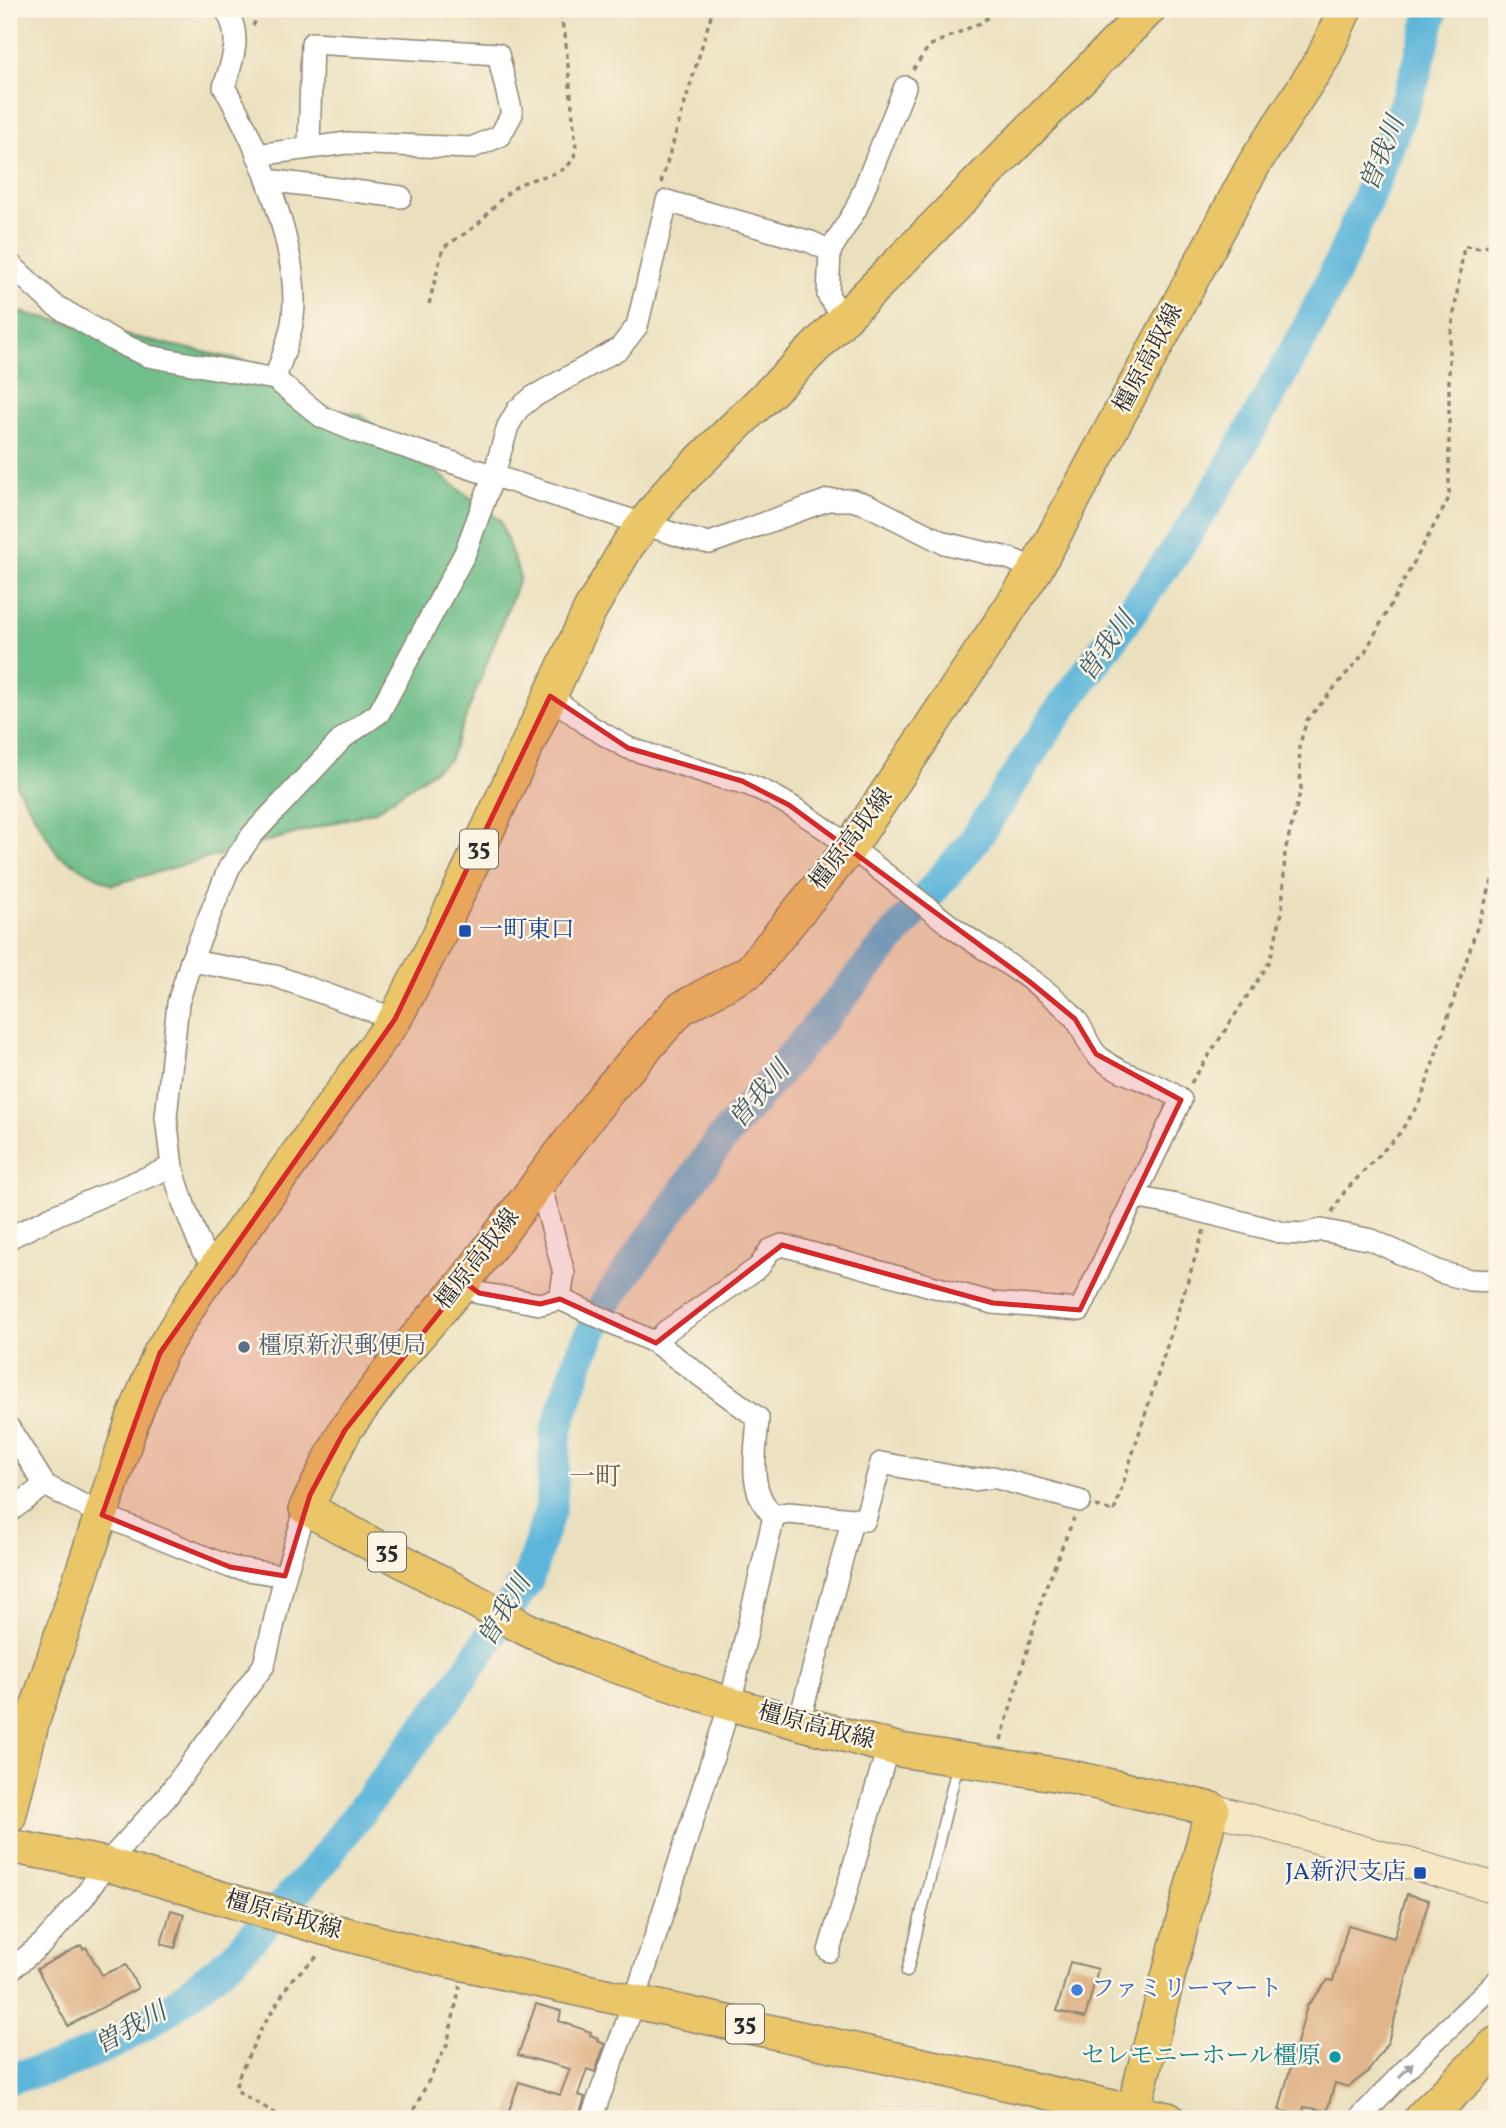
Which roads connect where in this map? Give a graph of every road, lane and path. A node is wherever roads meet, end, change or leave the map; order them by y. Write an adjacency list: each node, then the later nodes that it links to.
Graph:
1 (225, 9): 9 (street)
2 (547, 9): 16 (path)
3 (713, 9): 12 (path)
4 (1000, 9): 7 (path)
5 (1149, 9): 17 (main road, 35)
6 (1345, 9): 21 (main road, 橿原高取線)
7 (905, 87): 14 (street)
8 (309, 145): 8 (street); 9 (street)
9 (257, 155): 10 (street)
10 (267, 180): 11 (street); 18 (street)
11 (401, 197)
12 (667, 201): 14 (street); 19 (street)
13 (1497, 239): 27 (path)
14 (830, 251): 17 (street)
15 (9, 263): 18 (street)
16 (429, 304)
17 (844, 319): 20 (main road, 35)
18 (275, 379): 19 (street)
19 (494, 474): 20 (street); 25 (street)
20 (644, 523): 21 (street); 22 (main road, 35)
21 (1036, 569): 23 (main road, 橿原高取線)
22 (550, 696): 23 (street); 26 (main road, 35)
23 (849, 849): 27 (street); 29 (main road, 橿原高取線)
24 (1497, 866): 32 (path)
25 (191, 961): 26 (street); 28 (street)
26 (395, 1020): 34 (main road, 35)
27 (1181, 1100): 30 (street)
28 (172, 1167): 33 (street); 34 (street)
29 (539, 1180): 35 (main road, 橿原高取線); 37 (street)
30 (1134, 1198): 31 (street); 38 (street)
31 (1209, 1213): 32 (street); 41 (path)
32 (1321, 1230): 36 (street)
33 (9, 1238)
34 (218, 1264): 44 (main road, 35)
35 (464, 1282): 37 (street); 42 (main road, 橿原高取線)
36 (1497, 1282)
37 (564, 1301): 38 (street)
38 (647, 1339): 45 (street)
39 (9, 1428): 40 (street)
40 (45, 1485): 43 (street); 44 (street)
41 (1080, 1501): 46 (street); 52 (path)
42 (306, 1508): 47 (street); 48 (main road, 橿原高取線 / 35)
43 (9, 1511)
44 (102, 1515): 47 (street); 54 (main road, 35)
45 (774, 1516): 46 (street); 48 (street)
46 (852, 1521): 49 (street)
47 (285, 1576): 56 (street)
48 (730, 1704): 49 (main road, 橿原高取線 / 35); 64 (street)
49 (799, 1722): 50 (main road, 橿原高取線 / 35)
50 (888, 1747): 51 (main road, 橿原高取線 / 35); 59 (street)
51 (959, 1760): 52 (main road, 橿原高取線 / 35); 62 (lane)
52 (993, 1765): 53 (main road, 橿原高取線 / 35)
53 (1212, 1809): 57 (street); 67 (main road)
54 (9, 1817)
55 (9, 1846): 56 (main road, 橿原高取線 / 35)
56 (106, 1864): 58 (main road, 橿原高取線 / 35); 61 (street)
57 (1497, 1888)
58 (328, 1930): 60 (main road, 橿原高取線 / 35); 68 (path)
59 (829, 1951)
60 (463, 1964): 64 (main road, 橿原高取線 / 35); 69 (path)
61 (9, 1971)
62 (907, 1972)
63 (1497, 1981): 72 (street, one-way to 63)
64 (635, 2000): 67 (main road, 橿原高取線 / 35); 70 (street)
65 (1497, 2046): 73 (highway)
66 (1497, 2068): 74 (street)
67 (1132, 2115): 71 (main road, 橿原高取線 / 35)
68 (285, 2119)
69 (409, 2119)
70 (591, 2119)
71 (1168, 2119)
72 (1359, 2119)
73 (1423, 2119)
74 (1445, 2119)

